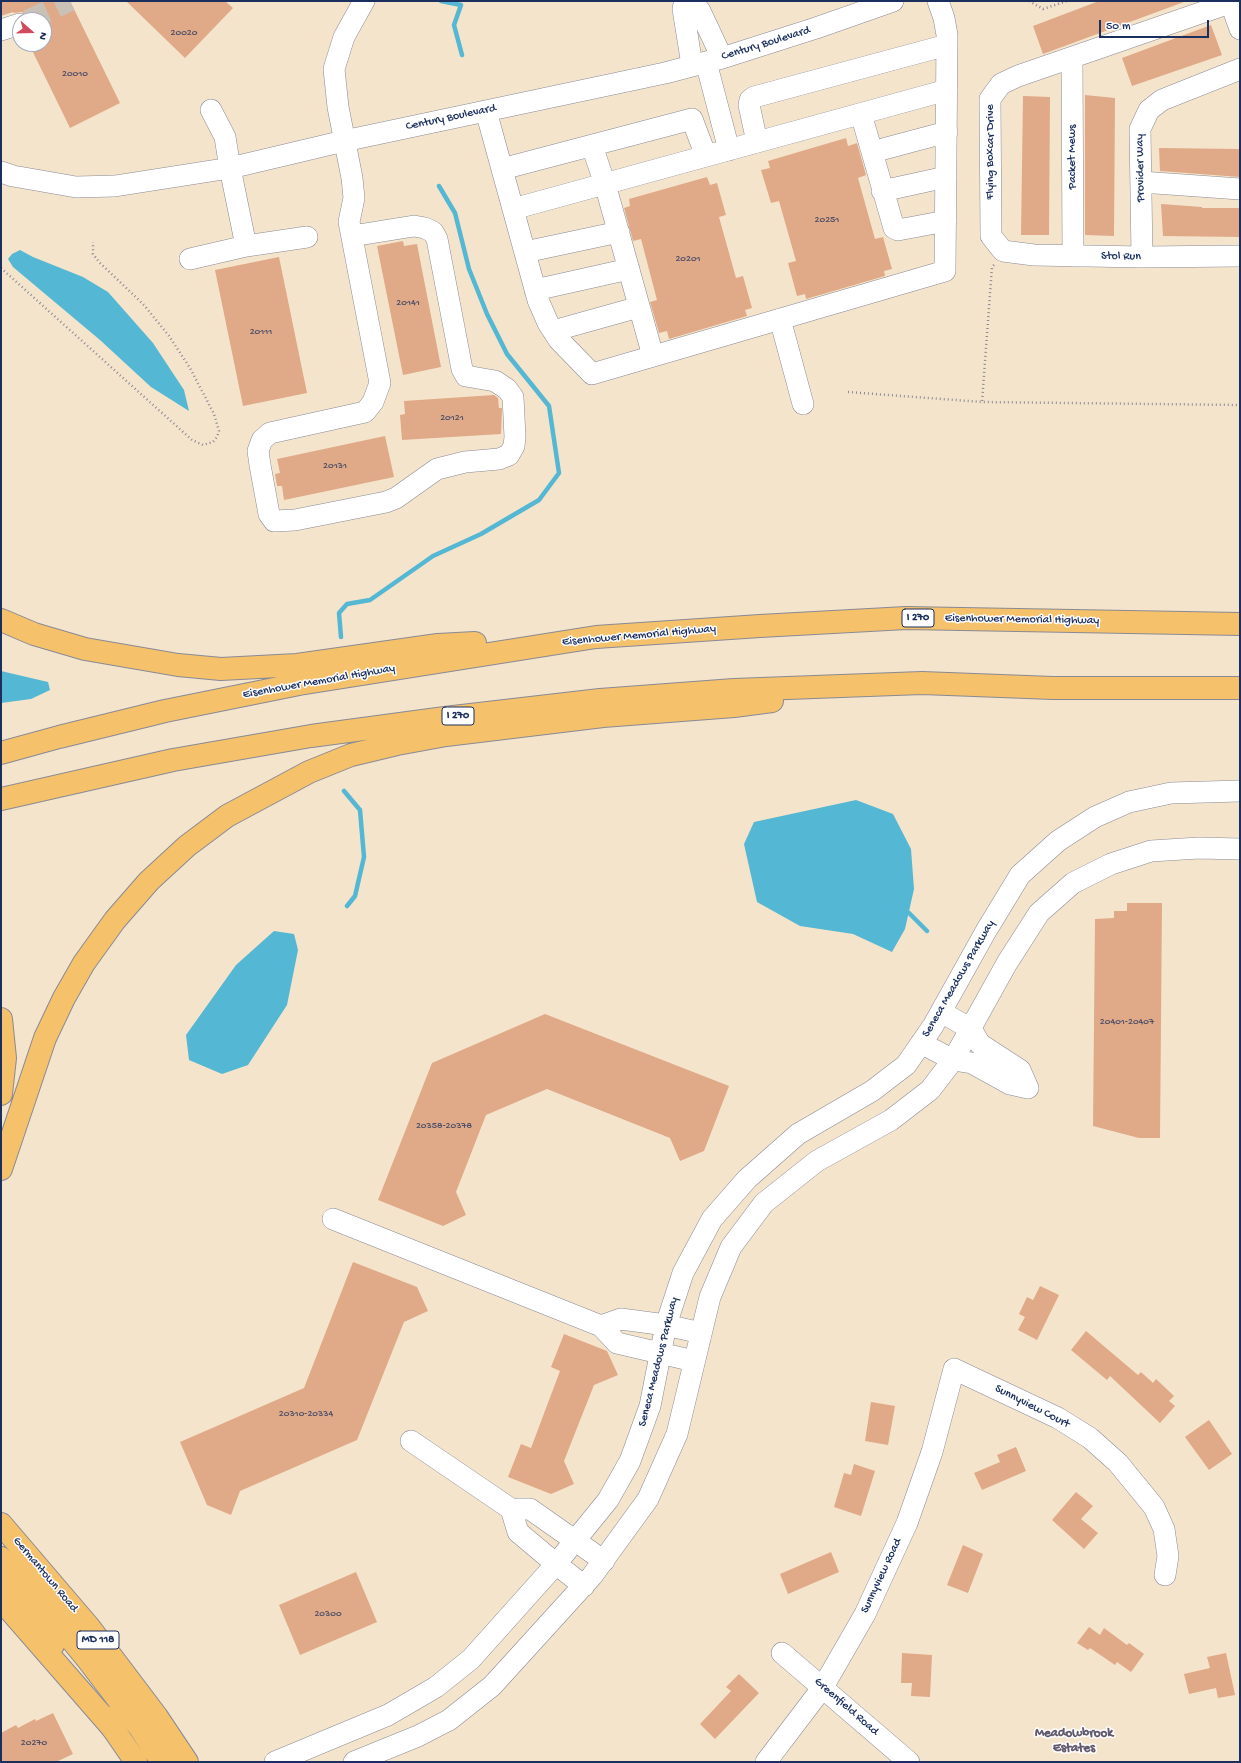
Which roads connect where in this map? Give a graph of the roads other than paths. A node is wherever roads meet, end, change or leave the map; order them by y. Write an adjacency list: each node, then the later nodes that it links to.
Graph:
1 (364, 1): 19 (street)
2 (685, 1): 12 (street)
3 (692, 1): 12 (street)
4 (893, 1): 12 (street, Century Boulevard)
5 (938, 1): 10 (street)
6 (1232, 2): 8 (street); 11 (street, Flying Boxcar Drive)
7 (12, 27): 9 (street)
8 (1240, 29)
9 (1, 30)
10 (947, 45): 14 (street); 20 (street)
11 (1072, 58): 39 (street, Flying Boxcar Drive); 41 (street, Packet Mews)
12 (707, 62): 16 (street, Century Boulevard); 22 (street)
13 (1240, 70): 29 (street, Provider Way)
14 (947, 90): 17 (street); 18 (street)
15 (211, 110): 25 (street)
16 (486, 111): 19 (street, Century Boulevard); 26 (street)
17 (861, 114): 20 (street); 23 (street)
18 (947, 132): 23 (street); 28 (street)
19 (344, 141): 25 (street, Century Boulevard); 36 (street)
20 (757, 142): 22 (street)
21 (592, 146): 24 (street); 26 (street); 30 (street)
22 (729, 150): 24 (street)
23 (872, 152): 32 (street)
24 (706, 156): 30 (street)
25 (230, 168): 27 (street, Century Boulevard); 38 (street)
26 (502, 169): 33 (street)
27 (1, 172)
28 (946, 177): 32 (street); 34 (street)
29 (1141, 182): 31 (street); 43 (street, Provider Way)
30 (605, 184): 33 (street); 35 (street)
31 (1240, 189)
32 (882, 191): 34 (street)
33 (513, 209): 40 (street)
34 (946, 221): 48 (street)
35 (619, 232): 40 (street); 45 (street)
36 (352, 236): 36 (street)
37 (307, 238): 38 (street)
38 (246, 246): 44 (street)
39 (1003, 251): 41 (street, Stol Run)
40 (525, 252): 46 (street)
41 (1073, 256): 43 (street, Stol Run)
42 (1240, 256): 43 (street, Stol Run)
43 (1142, 257)
44 (190, 259)
45 (629, 269): 46 (street); 47 (street)
46 (535, 290): 49 (street)
47 (639, 307): 49 (street); 50 (street)
48 (780, 319): 50 (street); 51 (street)
49 (553, 331): 50 (street)
50 (653, 356)
51 (803, 404)
52 (1, 620): 54 (main road)
53 (1240, 624): 54 (main road, Eisenhower Memorial Highway / I 270)
54 (596, 637): 57 (main road, Eisenhower Memorial Highway / I 270)
55 (922, 683): 56 (main road, I 270); 59 (main road, I 270); 67 (main road)
56 (1240, 688)
57 (1, 753)
58 (1240, 792): 61 (street, Seneca Meadows Parkway)
59 (1, 799)
60 (1240, 849): 63 (street)
61 (941, 1012): 63 (street); 64 (street, Seneca Meadows Parkway)
62 (1, 1019): 66 (main road)
63 (971, 1029): 65 (street); 65 (street)
64 (921, 1043): 65 (street); 70 (street, Seneca Meadows Parkway)
65 (953, 1060): 71 (street)
66 (1, 1094)
67 (1, 1169)
68 (333, 1219): 69 (street)
69 (601, 1326): 70 (street); 72 (street)
70 (666, 1326): 71 (street); 72 (street, Seneca Meadows Parkway)
71 (701, 1333): 73 (street)
72 (661, 1353): 73 (street); 78 (street, Seneca Meadows Parkway)
73 (694, 1361): 80 (street)
74 (954, 1369): 82 (street, Sunnyview Court); 87 (street, Sunnyview Road)
75 (411, 1441): 76 (street)
76 (511, 1509): 78 (street); 81 (street)
77 (1, 1524): 91 (main road, Germantown Road / MD 118)
78 (575, 1540): 80 (street); 81 (street, Seneca Meadows Parkway)
79 (1, 1558): 90 (main road)
80 (604, 1561): 84 (street)
81 (556, 1564): 84 (street); 92 (street, Seneca Meadows Parkway)
82 (1165, 1575)
83 (1, 1580): 88 (main road, MD 118)
84 (584, 1586): 93 (street)
85 (1, 1600): 88 (main road)
86 (782, 1653): 87 (street, Greenfield Road)
87 (823, 1687): 94 (street, Sunnyview Road); 95 (street, Greenfield Road)
88 (117, 1733): 89 (main road, MD 118)
89 (136, 1762)
90 (162, 1762)
91 (187, 1762)
92 (275, 1762)
93 (354, 1762)
94 (766, 1762)
95 (909, 1762)

